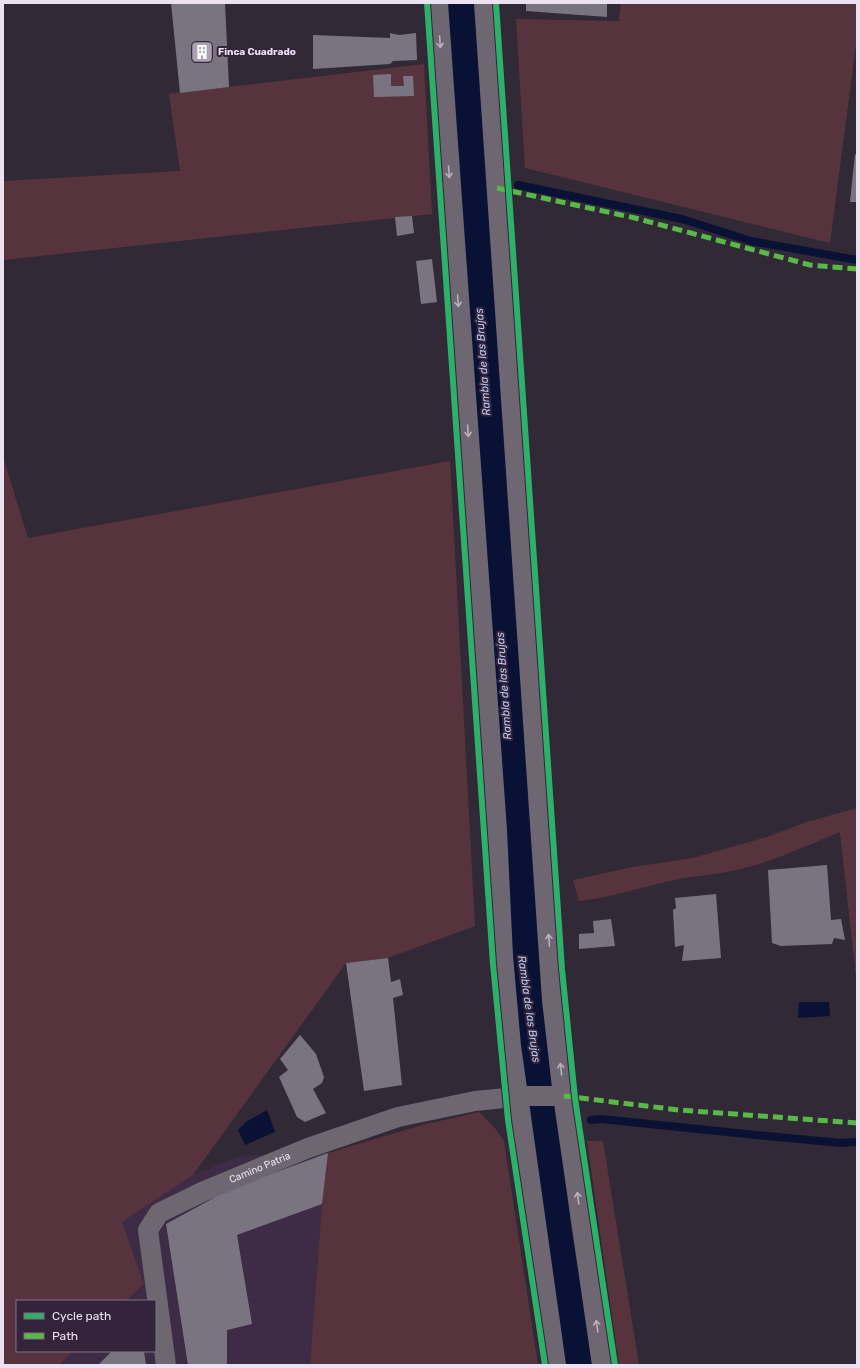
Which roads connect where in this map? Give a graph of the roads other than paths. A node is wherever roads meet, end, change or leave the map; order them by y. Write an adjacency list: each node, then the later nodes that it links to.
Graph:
1 (437, 3): 3 (street, one-way to 3)
2 (485, 3): 4 (street, one-way to 2)
3 (521, 1096): 4 (street); 5 (street, Camino Patria); 6 (street)
4 (559, 1096): 7 (street, one-way to 4)
5 (166, 1365)
6 (555, 1365)
7 (603, 1365)

